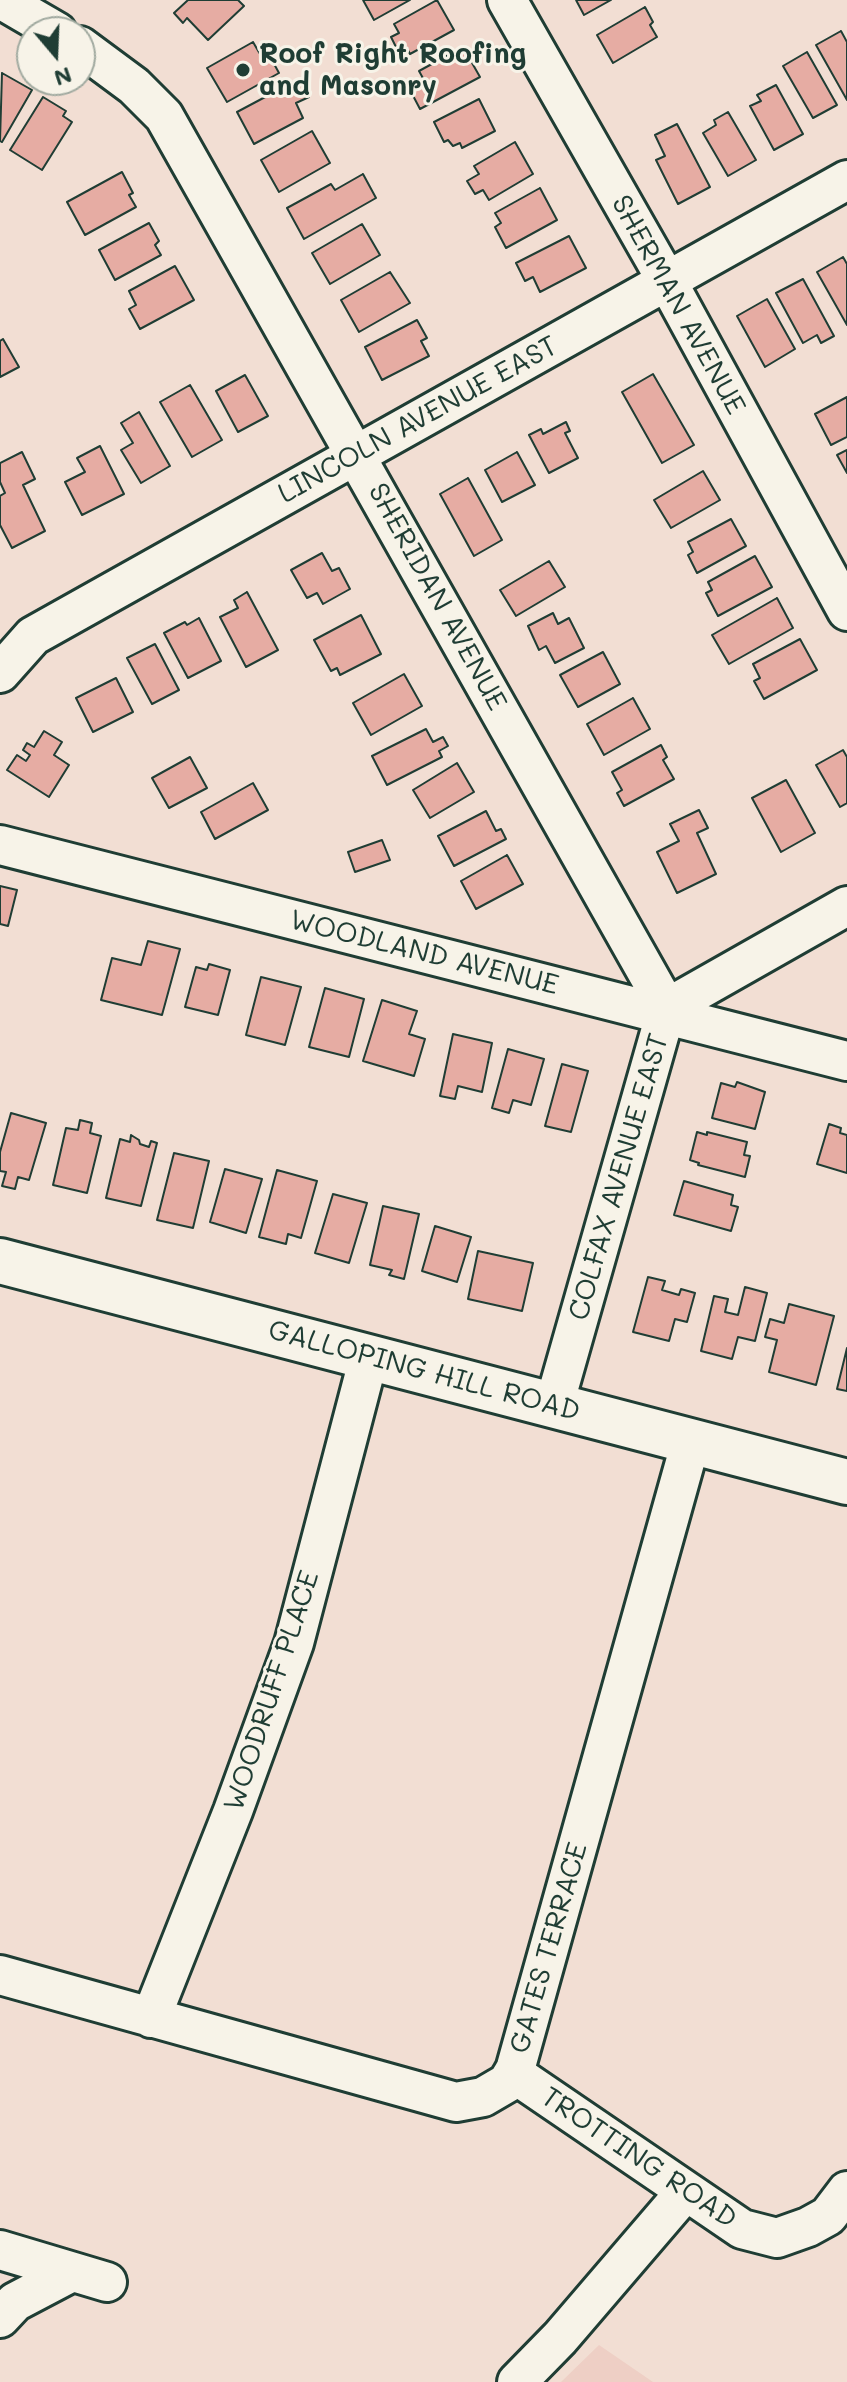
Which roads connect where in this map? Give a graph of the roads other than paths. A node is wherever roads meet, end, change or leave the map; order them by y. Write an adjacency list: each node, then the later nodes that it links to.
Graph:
1 (2, 0): 3 (street)
2 (507, 0): 6 (street, SHERMAN AVENUE)
3 (30, 16)
4 (96, 58): 7 (street, SHERIDAN AVENUE)
5 (847, 180): 6 (street, LINCOLN AVENUE EAST)
6 (667, 281): 7 (street, LINCOLN AVENUE EAST); 8 (street, SHERMAN AVENUE)
7 (357, 453): 9 (street, LINCOLN AVENUE EAST); 12 (street, SHERIDAN AVENUE)
8 (847, 611)
9 (5, 654)
10 (0, 845): 12 (street, WOODLAND AVENUE)
11 (847, 906): 12 (street, COLFAX AVENUE EAST)
12 (666, 1011): 13 (street, WOODLAND AVENUE); 16 (street, COLFAX AVENUE EAST)
13 (847, 1061)
14 (0, 1261): 15 (main road, GALLOPING HILL ROAD)
15 (369, 1357): 16 (main road, GALLOPING HILL ROAD); 20 (street, WOODRUFF PLACE)
16 (554, 1405): 17 (main road, GALLOPING HILL ROAD)
17 (691, 1441): 18 (main road, GALLOPING HILL ROAD); 21 (street, GATES TERRACE)
18 (847, 1482)
19 (0, 1975): 20 (street, GATES TERRACE)
20 (151, 2018): 21 (street, GATES TERRACE)
21 (513, 2073): 22 (street, TROTTING ROAD)
22 (686, 2191): 23 (street, TROTTING ROAD); 26 (street)
23 (847, 2191)
24 (0, 2250): 25 (street)
25 (0, 2318)
26 (517, 2382)

